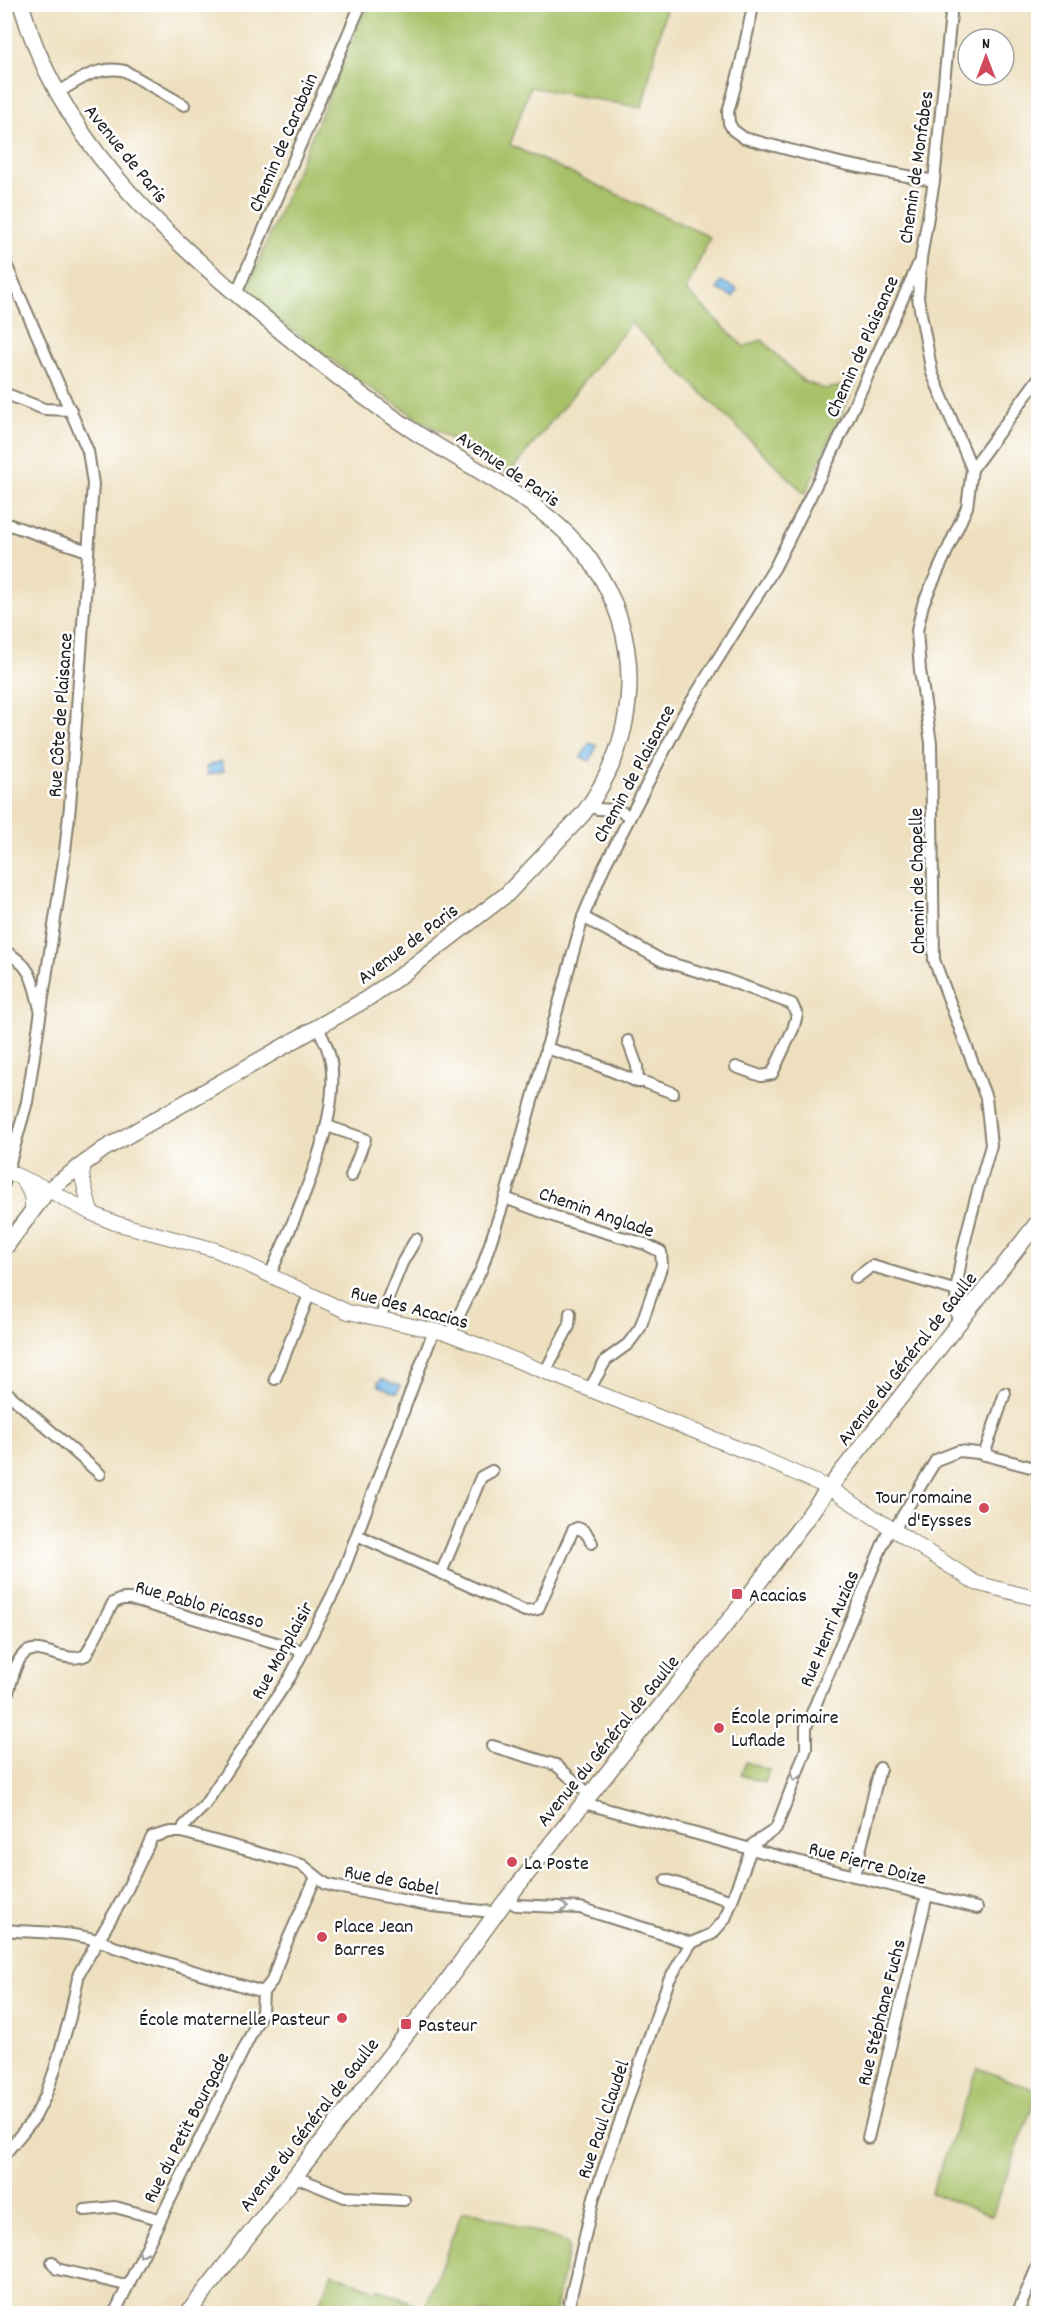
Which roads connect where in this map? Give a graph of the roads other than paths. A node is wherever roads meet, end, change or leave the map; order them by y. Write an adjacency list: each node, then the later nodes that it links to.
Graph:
1 (21, 4): 5 (main road, Avenue de Paris)
2 (361, 4): 10 (street, Chemin de Carabain)
3 (752, 4): 7 (street)
4 (952, 4): 7 (street, Chemin de Monfabes)
5 (57, 93): 6 (street); 10 (main road, Avenue de Paris)
6 (184, 105)
7 (934, 181): 8 (street, Chemin de Monfabes)
8 (921, 258): 14 (street, Chemin de Monfabes); 18 (street, Chemin de Plaisance)
9 (4, 260): 13 (street, Rue Côte de Plaisance)
10 (236, 294): 17 (main road, Avenue de Paris)
11 (1038, 379): 14 (street)
12 (4, 393): 13 (street)
13 (71, 410): 16 (street, Rue Côte de Plaisance)
14 (972, 469): 41 (street, Chemin de Chapelle)
15 (4, 523): 16 (street)
16 (88, 551): 21 (street, Rue Côte de Plaisance)
17 (592, 802): 18 (street); 22 (main road, Avenue de Paris)
18 (629, 816): 19 (street, Chemin de Plaisance)
19 (583, 917): 24 (street, Chemin de Plaisance); 25 (street)
20 (4, 951): 21 (street)
21 (41, 1013): 30 (street, Rue Côte de Plaisance)
22 (318, 1028): 28 (street); 29 (main road, Avenue de Paris)
23 (628, 1041): 26 (street)
24 (546, 1048): 26 (street); 33 (street, Chemin de Plaisance)
25 (736, 1067)
26 (638, 1082): 27 (street)
27 (673, 1093)
28 (327, 1126): 31 (street); 39 (street)
29 (84, 1163): 32 (main road, Avenue de Paris); 35 (street)
30 (9, 1175): 32 (street, Rue des Acacias); 34 (street)
31 (351, 1176)
32 (48, 1190): 34 (main road, Avenue de Paris); 35 (street, Rue des Acacias)
33 (505, 1198): 47 (street, Chemin de Plaisance); 51 (street, Chemin Anglade)
34 (32, 1211): 38 (main road, Avenue de Paris)
35 (92, 1213): 39 (street, Rue des Acacias)
36 (1038, 1222): 45 (main road, Avenue du Général de Gaulle)
37 (416, 1239): 44 (street)
38 (4, 1249)
39 (270, 1275): 42 (street, Rue des Acacias)
40 (855, 1278): 41 (street)
41 (957, 1291): 45 (street, Chemin de Chapelle)
42 (309, 1294): 44 (street, Rue des Acacias); 49 (street)
43 (570, 1313): 48 (street)
44 (380, 1318): 46 (street, Rue des Acacias)
45 (959, 1325): 57 (main road, Avenue du Général de Gaulle)
46 (434, 1330): 47 (street, Rue des Acacias); 59 (street, Rue Monplaisir)
47 (450, 1334): 48 (street, Rue des Acacias)
48 (545, 1372): 51 (street, Rue des Acacias)
49 (275, 1379)
50 (4, 1390): 56 (street)
51 (589, 1390): 57 (street, Rue des Acacias)
52 (1005, 1394): 53 (street)
53 (984, 1455): 54 (street, Rue Henri Auzias); 58 (street, Rue Henri Auzias)
54 (1038, 1469)
55 (492, 1471): 61 (street)
56 (100, 1474)
57 (829, 1488): 58 (street, Rue des Acacias); 67 (main road, Avenue du Général de Gaulle)
58 (892, 1529): 62 (street, Rue des Acacias); 69 (street, Rue Henri Auzias, one-way to 69)
59 (357, 1535): 61 (street); 63 (street, Rue Monplaisir)
60 (592, 1544): 61 (street)
61 (441, 1573)
62 (1038, 1599)
63 (303, 1652): 64 (street, Rue Pablo Picasso); 68 (street, Rue Monplaisir)
64 (4, 1695)
65 (492, 1746): 67 (street)
66 (879, 1768): 70 (street)
67 (587, 1799): 69 (street, Rue Pierre Doize); 74 (main road, Avenue du Général de Gaulle)
68 (182, 1832): 71 (street, Rue de Gabel); 79 (street)
69 (751, 1850): 70 (street, Rue Pierre Doize); 75 (street, Rue Henri Auzias)
70 (854, 1876): 73 (street, Rue Pierre Doize)
71 (316, 1877): 77 (street, Rue de Gabel); 81 (street, Rue du Petit Bourgade)
72 (666, 1880): 75 (street)
73 (927, 1895): 76 (street, Rue Pierre Doize); 82 (street, Rue Stéphane Fuchs)
74 (507, 1899): 77 (main road, Avenue du Général de Gaulle); 80 (street, one-way to 80)
75 (732, 1901): 80 (street, Rue Henri Auzias)
76 (977, 1908)
77 (497, 1914): 84 (main road, Avenue du Général de Gaulle)
78 (4, 1930): 79 (street)
79 (99, 1940): 81 (street); 83 (street)
80 (691, 1943): 94 (street, Rue Paul Claudel)
81 (263, 1992): 87 (street, Rue du Petit Bourgade)
82 (868, 2138)
83 (4, 2155)
84 (294, 2176): 85 (street); 93 (main road, Avenue du Général de Gaulle)
85 (404, 2200)
86 (85, 2210): 87 (street)
87 (159, 2219): 91 (street, Rue du Petit Bourgade, one-way to 91)
88 (52, 2262): 91 (street)
89 (1038, 2265): 90 (street)
90 (1035, 2284): 95 (street)
91 (126, 2285): 92 (street, Rue du Petit Bourgade)
92 (114, 2313)
93 (187, 2313)
94 (567, 2313)
95 (1017, 2313)

